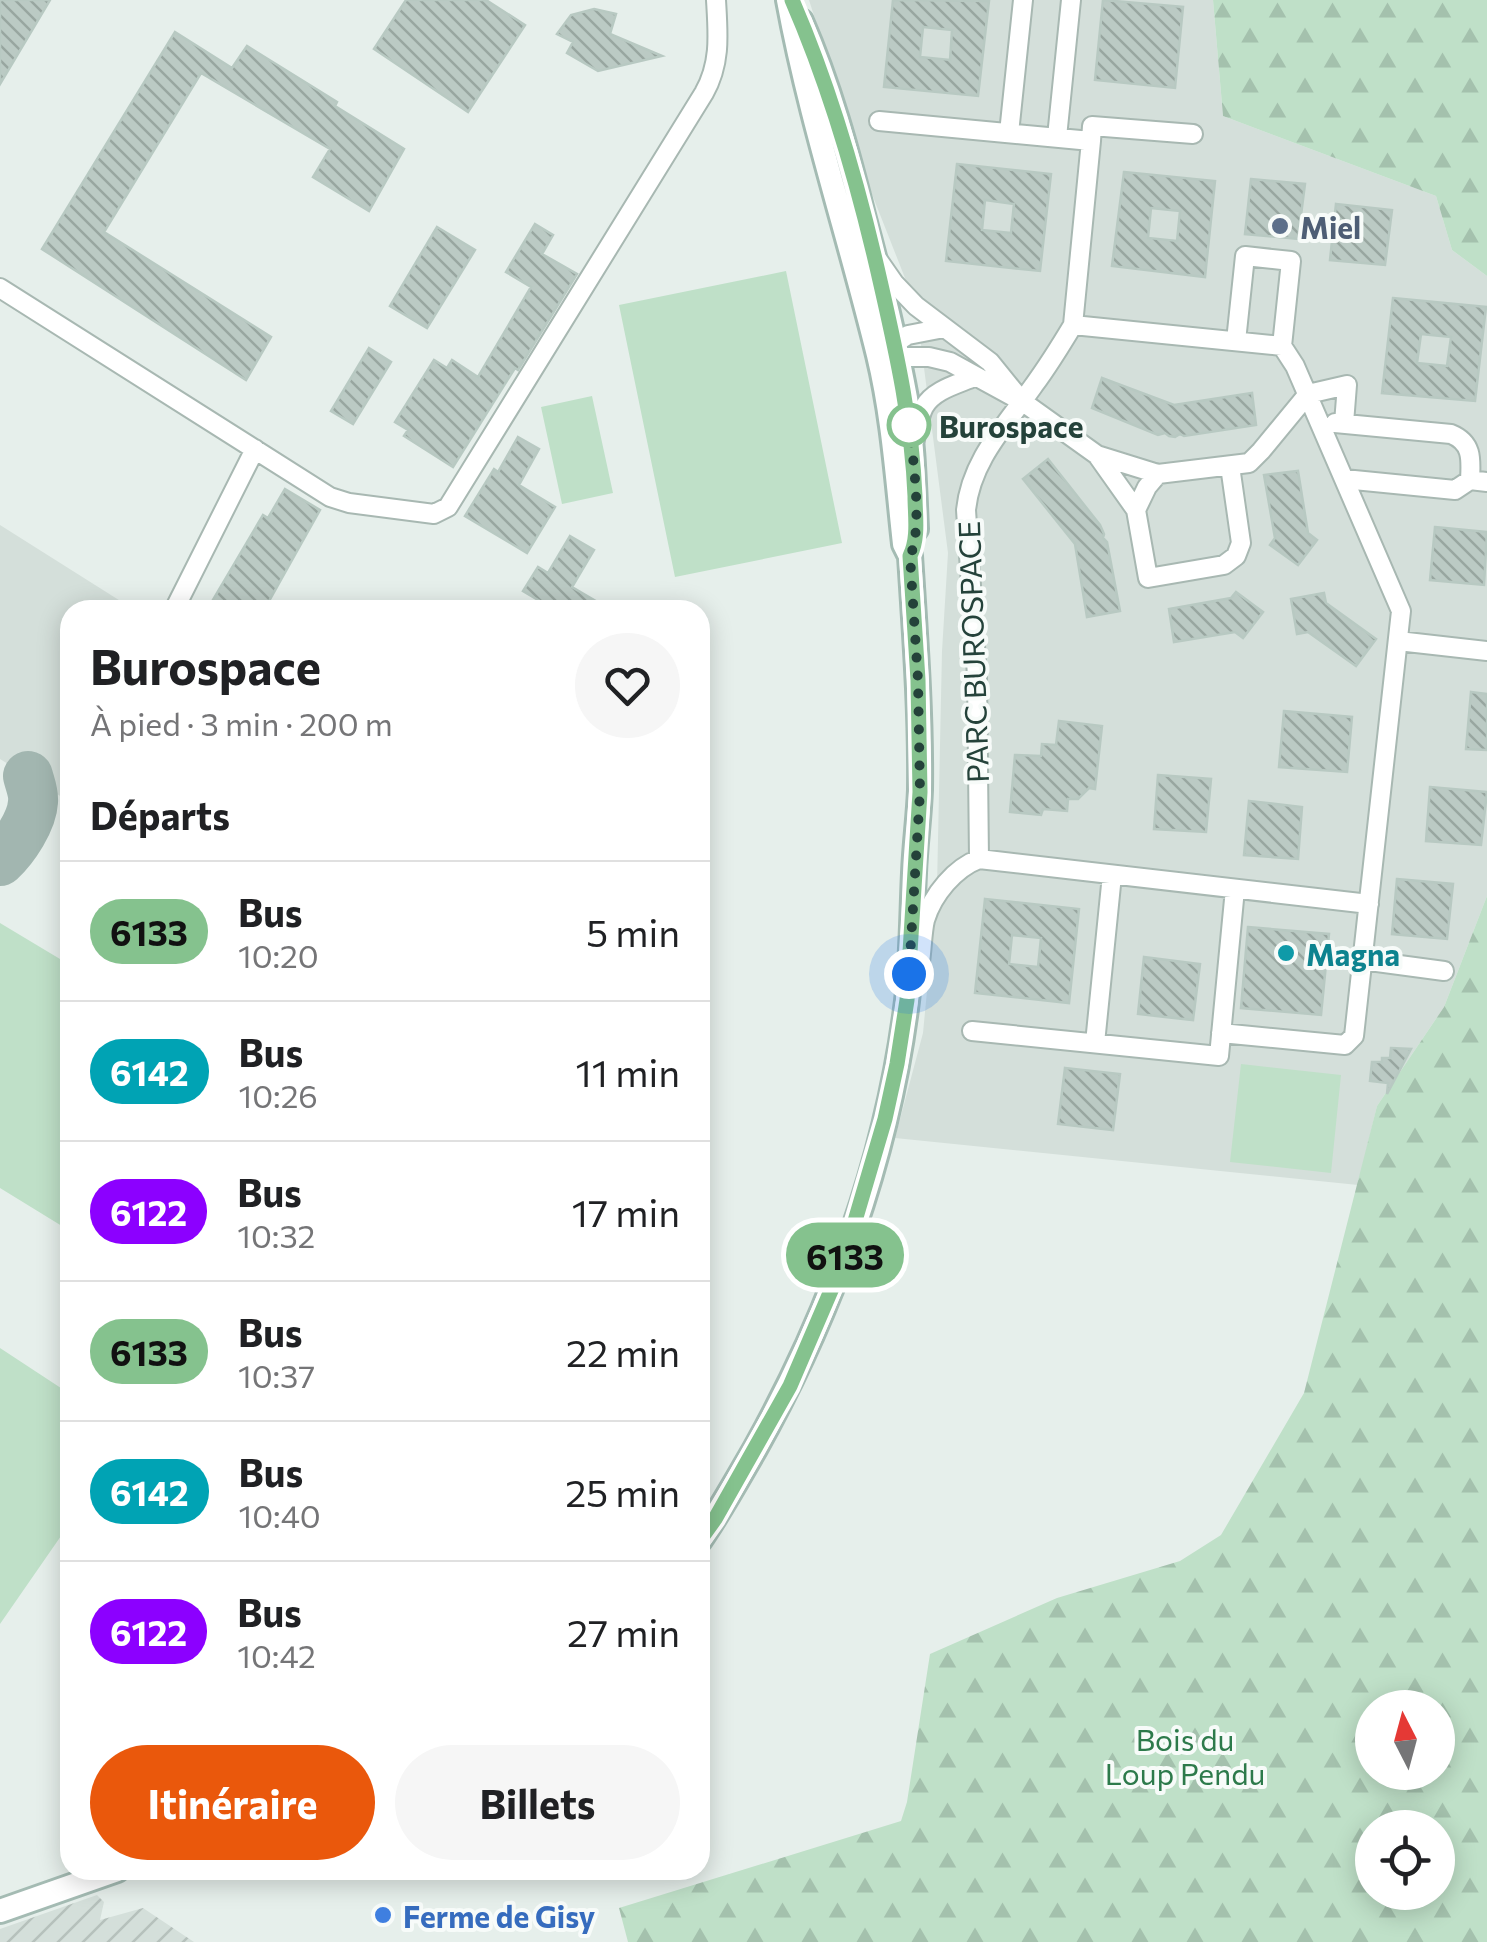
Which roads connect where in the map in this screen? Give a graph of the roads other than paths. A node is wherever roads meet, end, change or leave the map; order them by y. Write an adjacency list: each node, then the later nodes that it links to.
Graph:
1 (716, 0): 22 (street)
2 (790, 0): 10 (street); 16 (street)
3 (1023, 0): 6 (street)
4 (1072, 0): 8 (street)
5 (879, 120): 6 (street)
6 (1008, 133): 8 (street)
7 (1193, 134): 9 (street)
8 (1056, 137): 9 (street)
9 (1091, 140): 12 (street, PARC BUROSPACE)
10 (874, 254): 13 (street); 16 (street)
11 (0, 288): 22 (street)
12 (1074, 325): 14 (street); 19 (street, PARC BUROSPACE)
13 (944, 328): 16 (street); 19 (street)
14 (1236, 342): 15 (street); 15 (street)
15 (1282, 346): 18 (street)
16 (890, 352): 17 (street); 23 (street); 30 (street)
17 (974, 377): 19 (street); 23 (street)
18 (1308, 394): 20 (street); 21 (street); 25 (street)
19 (1022, 402): 24 (street); 34 (street, PARC BUROSPACE)
20 (1344, 423): 21 (street); 28 (street)
21 (1321, 425): 27 (street)
22 (255, 449): 31 (street)
23 (912, 450): 30 (street)
24 (1097, 455): 26 (street); 29 (street)
25 (1230, 466): 26 (street); 29 (street)
26 (1158, 474): 29 (street)
27 (1344, 479): 28 (street); 32 (street)
28 (1478, 481)
29 (1136, 510)
30 (910, 556): 43 (street)
31 (179, 600)
32 (1398, 640): 33 (street); 37 (street)
33 (1487, 651)
34 (979, 859): 35 (street); 43 (street)
35 (1112, 874): 36 (street); 42 (street)
36 (1235, 889): 37 (street); 41 (street)
37 (1369, 904): 38 (street)
38 (1362, 960): 39 (street); 41 (street)
39 (1444, 971)
40 (972, 1031): 42 (street)
41 (1221, 1033): 42 (street)
42 (1094, 1043)
43 (897, 1064): 44 (street)
44 (710, 1526)
45 (88, 1880): 46 (street)
46 (0, 1911)

